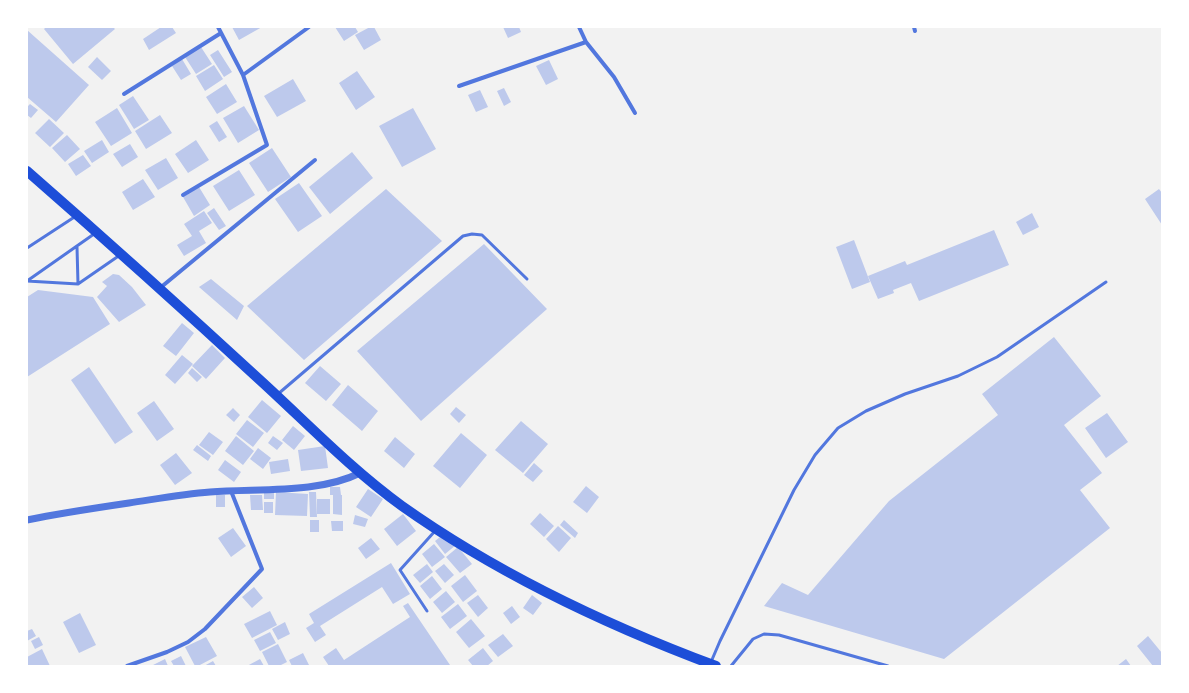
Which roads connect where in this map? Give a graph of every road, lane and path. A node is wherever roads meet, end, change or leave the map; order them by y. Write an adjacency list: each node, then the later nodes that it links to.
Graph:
1 (218, 27): 4 (street)
2 (309, 27): 6 (street)
3 (580, 27): 5 (street)
4 (221, 33): 6 (street); 8 (street)
5 (586, 42): 7 (street); 9 (street)
6 (243, 75): 12 (street)
7 (459, 86)
8 (124, 94)
9 (635, 113)
10 (315, 160): 22 (street)
11 (27, 171): 13 (main road)
12 (183, 195)
13 (78, 215): 14 (main road); 16 (lane)
14 (97, 232): 15 (lane); 17 (main road)
15 (77, 247): 19 (lane); 21 (lane)
16 (27, 248)
17 (122, 254): 21 (lane); 22 (main road)
18 (527, 279): 23 (lane)
19 (27, 281): 21 (lane)
20 (1106, 282): 29 (lane)
21 (78, 284)
22 (160, 288): 23 (main road)
23 (276, 395): 24 (main road)
24 (360, 473): 25 (street); 27 (main road)
25 (231, 491): 26 (street); 30 (street)
26 (27, 520)
27 (436, 530): 28 (lane); 29 (main road)
28 (427, 611)
29 (713, 665)
30 (127, 666)
31 (731, 666): 32 (lane)
32 (888, 666)

